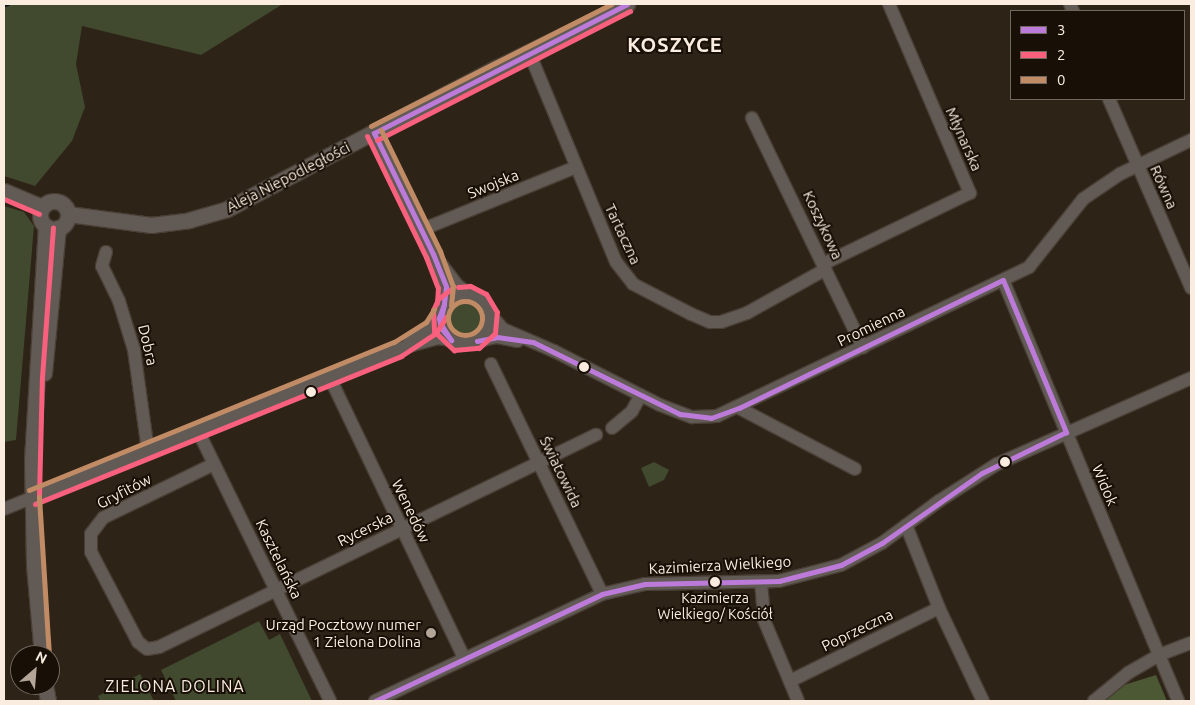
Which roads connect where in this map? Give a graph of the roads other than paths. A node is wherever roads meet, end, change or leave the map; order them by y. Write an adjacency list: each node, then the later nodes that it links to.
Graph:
1 (627, 4): 3 (street, Aleja Niepodległości)
2 (893, 5): 17 (street, Młynarska)
3 (529, 52): 6 (street, Aleja Niepodległości); 8 (street, Tartaczna)
4 (1110, 100): 9 (street, Równa)
5 (752, 118): 17 (street, Koszykowa)
6 (374, 133): 12 (street, Aleja Niepodległości); 14 (street)
7 (1191, 140): 9 (street, Promienna)
8 (576, 167): 14 (street, Swojska); 17 (street, Tartaczna)
9 (1138, 167): 18 (street, Promienna); 19 (street, Równa)
10 (4, 191): 11 (street)
11 (42, 207): 12 (street); 13 (street)
12 (68, 214): 13 (street)
13 (52, 227): 41 (street)
14 (421, 230): 16 (street)
15 (106, 252): 37 (street, Dobra)
16 (433, 254): 20 (street); 21 (street)
17 (825, 266): 26 (street, Koszykowa)
18 (1003, 280): 26 (street, Promienna); 35 (street, Widok)
19 (1191, 288)
20 (468, 294): 21 (street); 22 (street)
21 (442, 309): 23 (street); 27 (street)
22 (490, 314): 24 (street); 25 (street, Promienna)
23 (451, 340): 24 (street); 27 (street)
24 (477, 341): 25 (street, Promienna)
25 (533, 342): 31 (street, Promienna)
26 (863, 348): 32 (street, Promienna)
27 (398, 349): 29 (street)
28 (491, 364): 38 (street, Światowida)
29 (330, 378): 34 (street); 44 (street, Wenedów)
30 (1191, 378): 35 (street, Kazimierza Wielkiego)
31 (641, 395): 32 (street, Promienna); 33 (street)
32 (739, 408): 40 (street)
33 (612, 428)
34 (198, 431): 37 (street); 39 (street, Kasztelańska)
35 (1066, 432): 43 (street, Kazimierza Wielkiego); 52 (street, Widok)
36 (596, 435): 38 (street, Rycerska)
37 (148, 451): 41 (street)
38 (538, 462): 44 (street, Rycerska); 47 (street, Światowida)
39 (214, 464): 46 (street, Kasztelańska); 51 (street, Gryfitów)
40 (855, 468)
41 (32, 497): 42 (street); 50 (street)
42 (4, 509)
43 (906, 526): 45 (street, Kazimierza Wielkiego); 48 (street)
44 (402, 528): 46 (street, Rycerska); 53 (street, Wenedów)
45 (761, 582): 47 (street, Kazimierza Wielkiego); 54 (street)
46 (276, 590): 51 (street, Rycerska); 55 (street, Kasztelańska)
47 (602, 594): 53 (street, Kazimierza Wielkiego)
48 (939, 608): 54 (street, Poprzeczna); 58 (street)
49 (1191, 644): 52 (street)
50 (41, 645)
51 (147, 649)
52 (1159, 655): 59 (street); 60 (street, Widok)
53 (464, 658): 56 (street, Kazimierza Wielkiego)
54 (790, 682): 57 (street)
55 (330, 701)
56 (375, 701)
57 (798, 701)
58 (983, 701)
59 (1094, 701)
60 (1178, 701)

